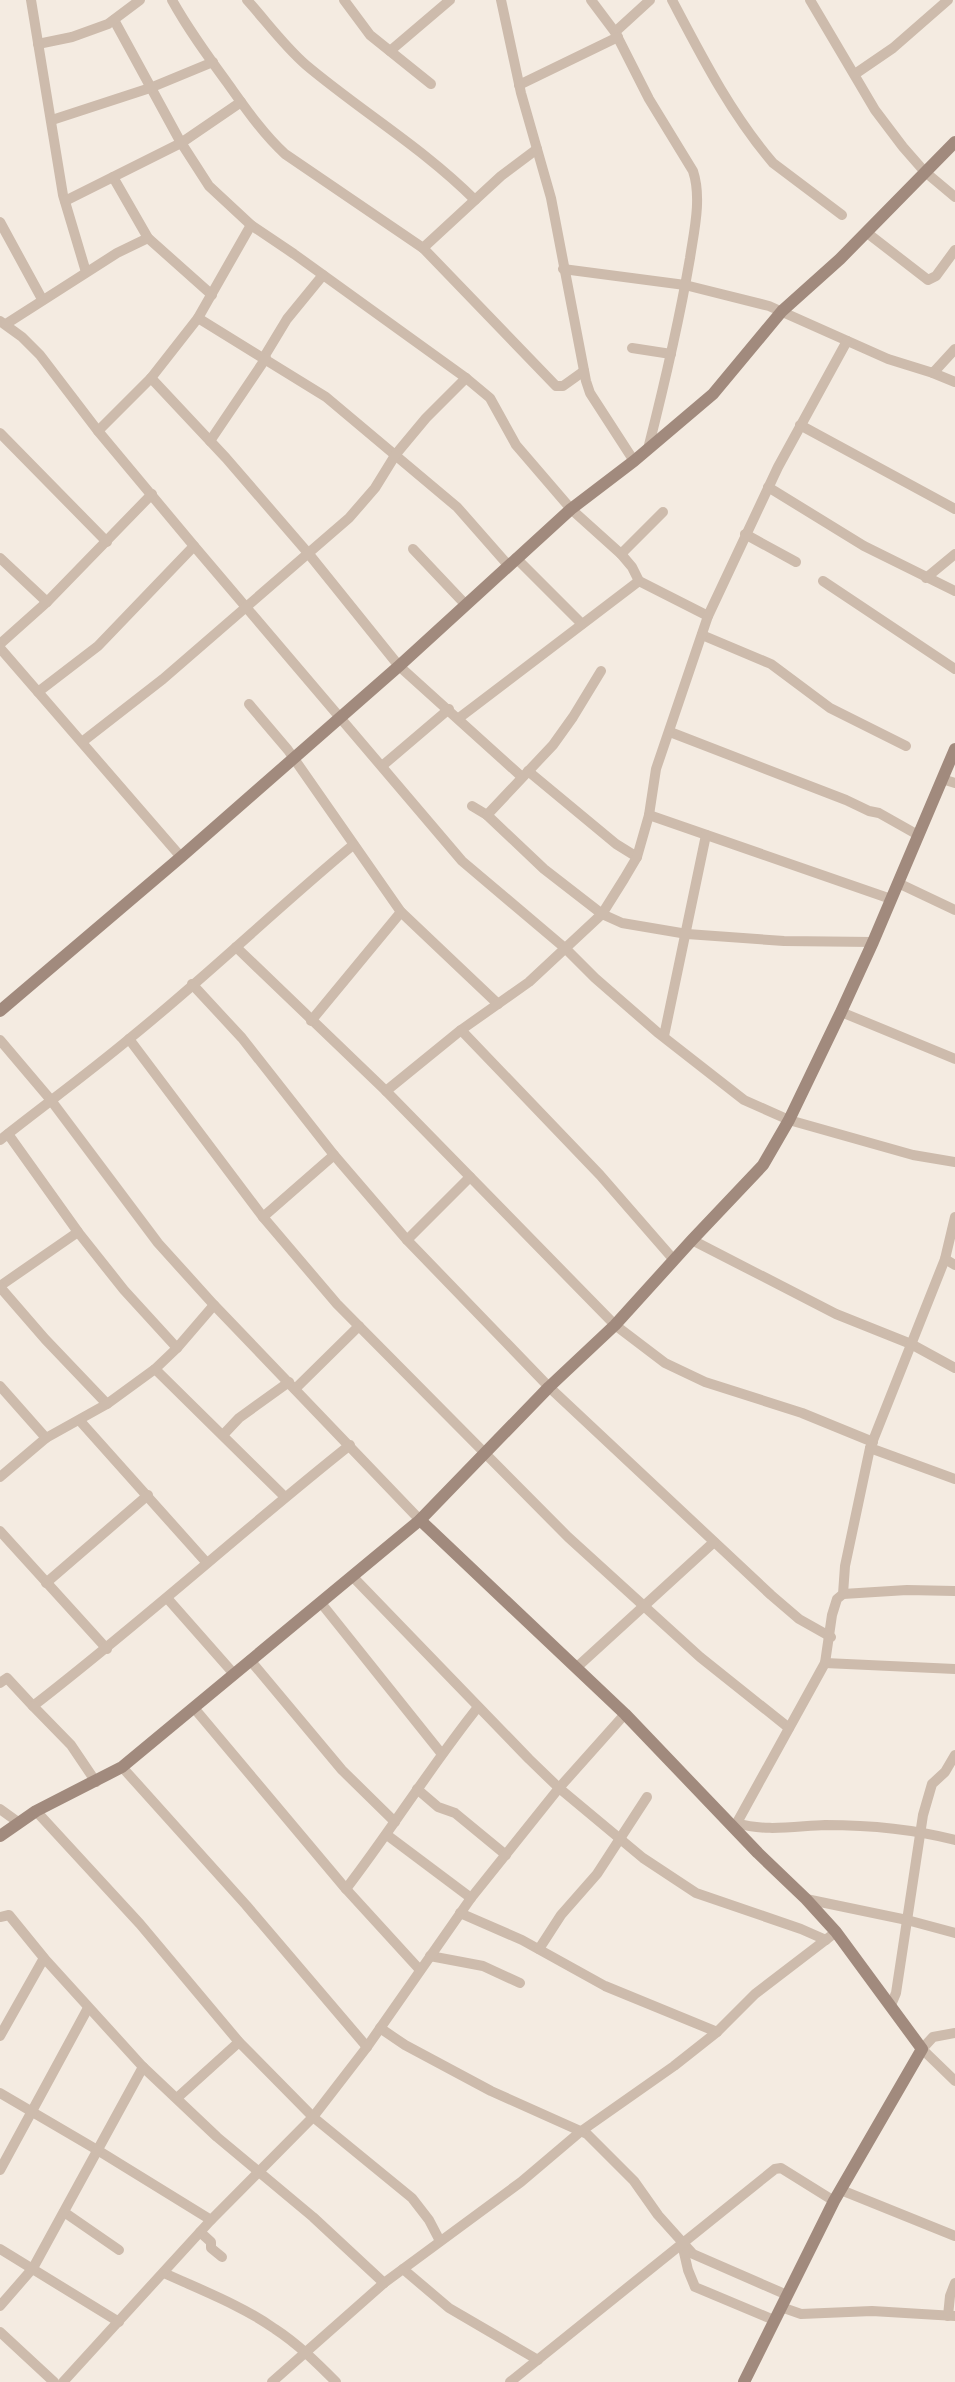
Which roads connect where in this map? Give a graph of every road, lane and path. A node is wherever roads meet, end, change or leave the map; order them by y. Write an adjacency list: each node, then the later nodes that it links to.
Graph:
1 (31, 0): 15 (street)
2 (140, 0): 13 (street)
3 (172, 0): 17 (street)
4 (247, 0): 30 (street)
5 (344, 0): 16 (street)
6 (450, 0): 16 (street)
7 (501, 0): 20 (street)
8 (591, 0): 14 (street)
9 (650, 0): 14 (street)
10 (672, 0): 32 (street)
11 (810, 0): 18 (street)
12 (948, 0): 18 (street)
13 (114, 20): 15 (street); 21 (street)
14 (616, 35): 20 (street); 42 (street)
15 (38, 44): 23 (street)
16 (390, 52): 19 (street)
17 (213, 62): 21 (street); 22 (street)
18 (855, 74): 27 (street)
19 (431, 84)
20 (519, 85): 26 (street)
21 (150, 88): 23 (street); 25 (street)
22 (241, 102): 25 (street); 37 (street)
23 (52, 120): 31 (street)
24 (955, 142): 27 (street)
25 (181, 143): 28 (street); 34 (street)
26 (537, 149): 30 (street); 39 (street)
27 (924, 171): 29 (street); 35 (street)
28 (113, 177): 31 (street); 36 (street)
29 (955, 197)
30 (475, 200): 37 (street)
31 (65, 201): 40 (street)
32 (842, 216)
33 (0, 222): 44 (street)
34 (251, 225): 41 (street); 43 (street)
35 (866, 232): 38 (street); 45 (street)
36 (148, 238): 40 (street); 43 (street)
37 (423, 248): 53 (street)
38 (955, 250)
39 (564, 269): 42 (street); 53 (street)
40 (86, 272): 44 (street)
41 (323, 275): 52 (street); 56 (street)
42 (685, 285): 45 (street); 51 (street)
43 (212, 295): 46 (street)
44 (42, 299): 47 (street)
45 (782, 311): 48 (street); 62 (street)
46 (198, 318): 52 (street); 55 (street)
47 (3, 323): 59 (street)
48 (847, 341): 54 (street); 58 (street)
49 (632, 348): 51 (street)
50 (955, 350): 54 (street)
51 (671, 354): 62 (street)
52 (265, 358): 61 (street); 63 (street)
53 (584, 371): 64 (street)
54 (933, 373): 57 (street)
55 (151, 378): 59 (street); 61 (street)
56 (466, 378): 63 (street); 67 (street)
57 (955, 382)
58 (800, 425): 65 (street); 68 (street)
59 (98, 431): 66 (street)
60 (0, 433): 71 (street)
61 (210, 441): 74 (street)
62 (648, 449): 64 (street)
63 (396, 454): 74 (street); 78 (street)
64 (634, 461): 67 (street)
65 (768, 487): 70 (street); 80 (street)
66 (152, 494): 71 (street); 72 (street)
67 (571, 508): 75 (street); 78 (street)
68 (955, 509)
69 (663, 512): 75 (street)
70 (745, 534): 79 (street); 87 (street)
71 (107, 542): 84 (street)
72 (194, 546): 86 (street); 94 (street)
73 (413, 548): 85 (street)
74 (308, 553): 86 (street); 91 (street)
75 (621, 554): 81 (street)
76 (955, 554): 80 (street)
77 (0, 558): 84 (street)
78 (512, 561): 85 (street); 88 (street)
79 (796, 562)
80 (926, 578): 83 (street)
81 (639, 581): 87 (street); 88 (street)
82 (823, 581): 92 (street)
83 (955, 591)
84 (47, 602): 90 (street)
85 (465, 604): 91 (street)
86 (245, 607): 97 (street); 100 (street)
87 (708, 616): 89 (street)
88 (582, 624): 98 (street)
89 (702, 635): 99 (street); 101 (street)
90 (0, 646): 94 (street)
91 (399, 666): 96 (street); 97 (street)
92 (955, 669)
93 (601, 671): 105 (street)
94 (38, 692): 100 (street)
95 (249, 704): 103 (street)
96 (449, 709): 98 (street); 104 (street)
97 (340, 716): 103 (street); 104 (street)
98 (459, 718): 105 (street)
99 (670, 732): 109 (street); 112 (street)
100 (82, 742): 114 (street)
101 (906, 746)
102 (955, 749): 106 (street)
103 (294, 758): 113 (street); 114 (street)
104 (382, 766): 124 (street)
105 (525, 774): 110 (street); 115 (street)
106 (942, 779): 107 (street); 112 (street)
107 (955, 783)
108 (472, 806): 110 (street)
109 (649, 815): 111 (street); 115 (street)
110 (487, 816): 120 (street)
111 (706, 834): 117 (street); 121 (street)
112 (918, 835): 116 (street)
113 (353, 844): 119 (street); 123 (street)
114 (181, 857): 127 (street)
115 (637, 857): 120 (street)
116 (898, 883): 117 (street); 118 (street)
117 (891, 899): 122 (street)
118 (955, 910)
119 (401, 912): 126 (street); 129 (street)
120 (602, 914): 121 (street); 124 (street)
121 (687, 934): 122 (street); 131 (street)
122 (873, 942): 128 (street)
123 (236, 947): 125 (street); 129 (street)
124 (566, 949): 126 (street); 131 (street)
125 (192, 984): 133 (street); 139 (street)
126 (498, 1004): 130 (street)
127 (0, 1011)
128 (841, 1012): 134 (street); 137 (street)
129 (311, 1021): 135 (street)
130 (461, 1030): 135 (street); 148 (street)
131 (664, 1036): 137 (street)
132 (0, 1040): 136 (street)
133 (129, 1040): 136 (street); 142 (street)
134 (955, 1059)
135 (386, 1091): 141 (street)
136 (50, 1099): 138 (street); 151 (street)
137 (789, 1120): 140 (street); 146 (street)
138 (4, 1137): 144 (street)
139 (334, 1155): 142 (street); 145 (street)
140 (955, 1162)
141 (470, 1176): 145 (street); 152 (street)
142 (263, 1217): 153 (street)
143 (955, 1217): 147 (street)
144 (78, 1232): 150 (street); 155 (street)
145 (406, 1240): 160 (street)
146 (692, 1240): 148 (street); 154 (street)
147 (945, 1259): 149 (street); 154 (street)
148 (674, 1260): 152 (street)
149 (955, 1265)
150 (0, 1287): 161 (street)
151 (214, 1305): 155 (street); 158 (street)
152 (615, 1325): 160 (street); 166 (street)
153 (359, 1326): 158 (street); 167 (street)
154 (911, 1344): 156 (street); 166 (street)
155 (178, 1348): 157 (street)
156 (955, 1368)
157 (155, 1369): 161 (street); 163 (street)
158 (292, 1385): 163 (street); 165 (street)
159 (0, 1386): 164 (street)
160 (549, 1387): 167 (street); 174 (street)
161 (107, 1404): 162 (street)
162 (80, 1421): 164 (street); 170 (street)
163 (223, 1435): 171 (street)
164 (46, 1438): 168 (street)
165 (350, 1445): 171 (street); 172 (street)
166 (871, 1445): 169 (street); 179 (street)
167 (483, 1453): 172 (street); 182 (street)
168 (0, 1477)
169 (955, 1479)
170 (148, 1495): 175 (street); 177 (street)
171 (285, 1497): 175 (street)
172 (420, 1520): 176 (street); 187 (street)
173 (0, 1531): 177 (street)
174 (714, 1542): 182 (street); 183 (street)
175 (206, 1562): 180 (street)
176 (353, 1577): 181 (street); 192 (street)
177 (46, 1584): 184 (street)
178 (955, 1591): 179 (street)
179 (843, 1594): 183 (street)
180 (166, 1598): 184 (street); 189 (street)
181 (321, 1603): 185 (street); 196 (street)
182 (643, 1607): 187 (street); 195 (street)
183 (830, 1636): 186 (street)
184 (107, 1649): 191 (street)
185 (250, 1660): 189 (street); 207 (street)
186 (825, 1664): 188 (street); 195 (street)
187 (576, 1668): 194 (street)
188 (955, 1669)
189 (234, 1674): 193 (street)
190 (2, 1677): 191 (street)
191 (33, 1706): 200 (street)
192 (478, 1707): 196 (street); 201 (street)
193 (194, 1708): 198 (street); 215 (street)
194 (626, 1714): 201 (street); 208 (street)
195 (789, 1728): 208 (street)
196 (441, 1753): 202 (street)
197 (955, 1755): 199 (street)
198 (122, 1767): 200 (street); 235 (street)
199 (950, 1772): 209 (street)
200 (96, 1782): 205 (street)
201 (559, 1788): 212 (street); 214 (street)
202 (417, 1789): 207 (street); 214 (street)
203 (647, 1797): 212 (street)
204 (0, 1808): 206 (street)
205 (36, 1811): 206 (street); 234 (street)
206 (18, 1822): 211 (street)
207 (395, 1822): 210 (street)
208 (735, 1825): 209 (street); 217 (street)
209 (920, 1831): 213 (street); 220 (street)
210 (387, 1835): 215 (street); 216 (street)
211 (0, 1836)
212 (620, 1838): 222 (street); 223 (street)
213 (955, 1840)
214 (506, 1855): 216 (street)
215 (346, 1889): 226 (street)
216 (471, 1898): 218 (street)
217 (806, 1899): 220 (street); 222 (street)
218 (460, 1913): 223 (street); 224 (street)
219 (0, 1917): 225 (street)
220 (907, 1920): 221 (street); 228 (street)
221 (955, 1933)
222 (831, 1936): 228 (street); 231 (street)
223 (539, 1949): 231 (street)
224 (430, 1956): 226 (street); 227 (street)
225 (44, 1958): 229 (street); 233 (street)
226 (420, 1970): 230 (street)
227 (520, 1983)
228 (891, 2005): 236 (street)
229 (88, 2008): 237 (street); 241 (street)
230 (380, 2028): 235 (street); 243 (street)
231 (717, 2032): 243 (street)
232 (955, 2033): 236 (street)
233 (0, 2036)
234 (239, 2042): 240 (street); 242 (street)
235 (368, 2046): 242 (street)
236 (922, 2049): 238 (street); 247 (street)
237 (143, 2067): 240 (street); 244 (street)
238 (955, 2081)
239 (0, 2094): 241 (street)
240 (178, 2098): 246 (street)
241 (32, 2112): 244 (street); 245 (street)
242 (313, 2117): 246 (street); 252 (street)
243 (580, 2132): 252 (street); 253 (street)
244 (98, 2151): 248 (street); 249 (street)
245 (0, 2170)
246 (257, 2172): 249 (street); 260 (street)
247 (838, 2195): 251 (street); 253 (street); 262 (street)
248 (64, 2212): 255 (street); 257 (street)
249 (211, 2220): 250 (street)
250 (200, 2232): 256 (street); 259 (street)
251 (955, 2236)
252 (440, 2241): 258 (street)
253 (682, 2244): 262 (street); 266 (street); 270 (street)
254 (0, 2248): 257 (street)
255 (119, 2250)
256 (222, 2258)
257 (33, 2268): 263 (street); 267 (street)
258 (403, 2269): 260 (street); 270 (street)
259 (164, 2274): 267 (street); 269 (street)
260 (384, 2283): 269 (street)
261 (955, 2283): 265 (street)
262 (787, 2295): 264 (street)
263 (0, 2306)
264 (781, 2307): 265 (street); 266 (street)
265 (951, 2316)
266 (774, 2320): 276 (street)
267 (119, 2322): 272 (street)
268 (0, 2332): 271 (street)
269 (306, 2352): 273 (street); 274 (street)
270 (538, 2360): 275 (street)
271 (54, 2382)
272 (64, 2382)
273 (272, 2382)
274 (336, 2382)
275 (510, 2382)
276 (744, 2382)

